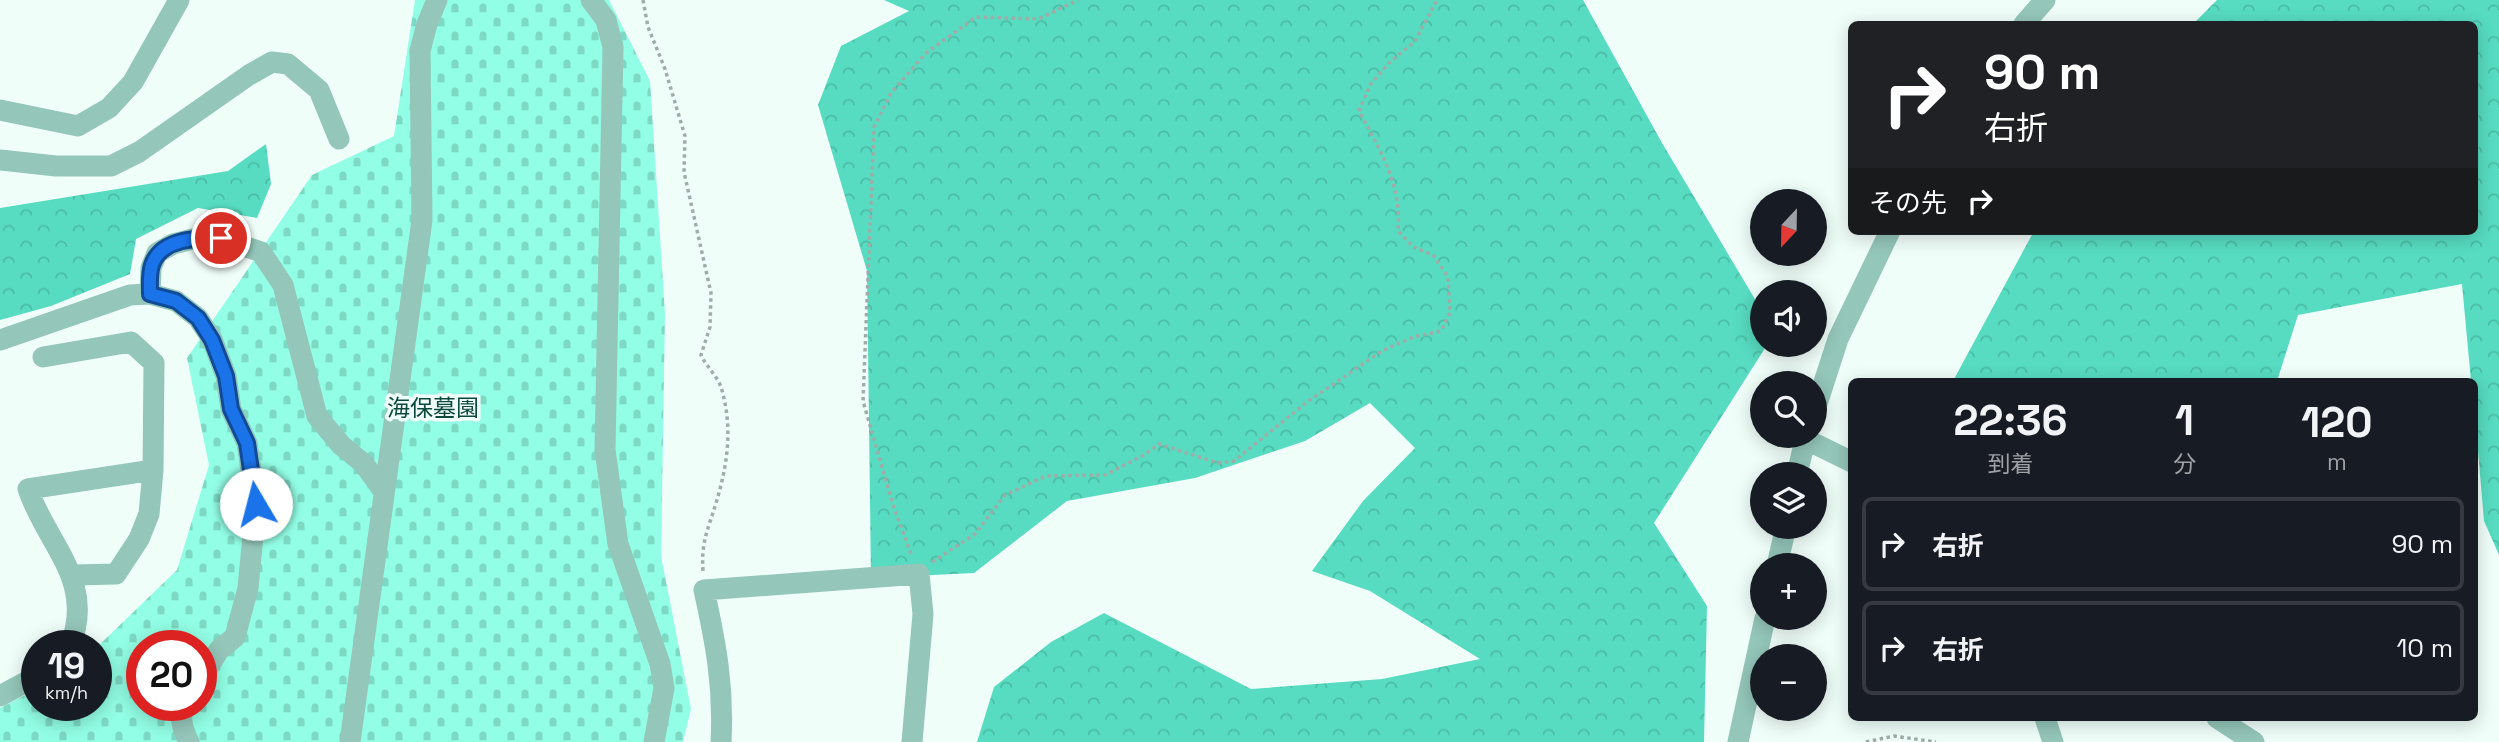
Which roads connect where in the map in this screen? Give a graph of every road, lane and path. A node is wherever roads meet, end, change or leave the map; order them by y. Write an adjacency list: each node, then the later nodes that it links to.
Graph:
1 (179, 0): 9 (street)
2 (437, 0): 20 (street)
3 (590, 0): 34 (street)
4 (643, 0): 23 (path)
5 (1078, 0): 21 (path)
6 (1437, 0): 21 (path)
7 (2045, 0): 8 (street)
8 (2027, 21)
9 (0, 110)
10 (339, 139): 11 (street)
11 (0, 160)
12 (1888, 235): 16 (street)
13 (150, 294): 14 (street); 20 (street); 26 (street)
14 (0, 340)
15 (43, 357): 19 (street)
16 (1827, 374)
17 (1827, 448): 18 (street)
18 (1848, 459)
19 (153, 470): 22 (street); 22 (street)
20 (384, 492): 33 (street)
21 (919, 574): 23 (street); 36 (street)
22 (73, 575): 24 (street)
23 (704, 590): 35 (street)
24 (74, 630)
25 (1763, 630): 37 (street)
26 (217, 653)
27 (21, 685): 28 (street)
28 (0, 696)
29 (182, 721): 32 (street)
30 (2046, 721): 40 (street)
31 (2222, 721): 41 (street)
32 (189, 742)
33 (350, 742)
34 (654, 742)
35 (721, 742)
36 (912, 742)
37 (1738, 742)
38 (1866, 742): 39 (path)
39 (1936, 742)
40 (2053, 742)
41 (2254, 742)

